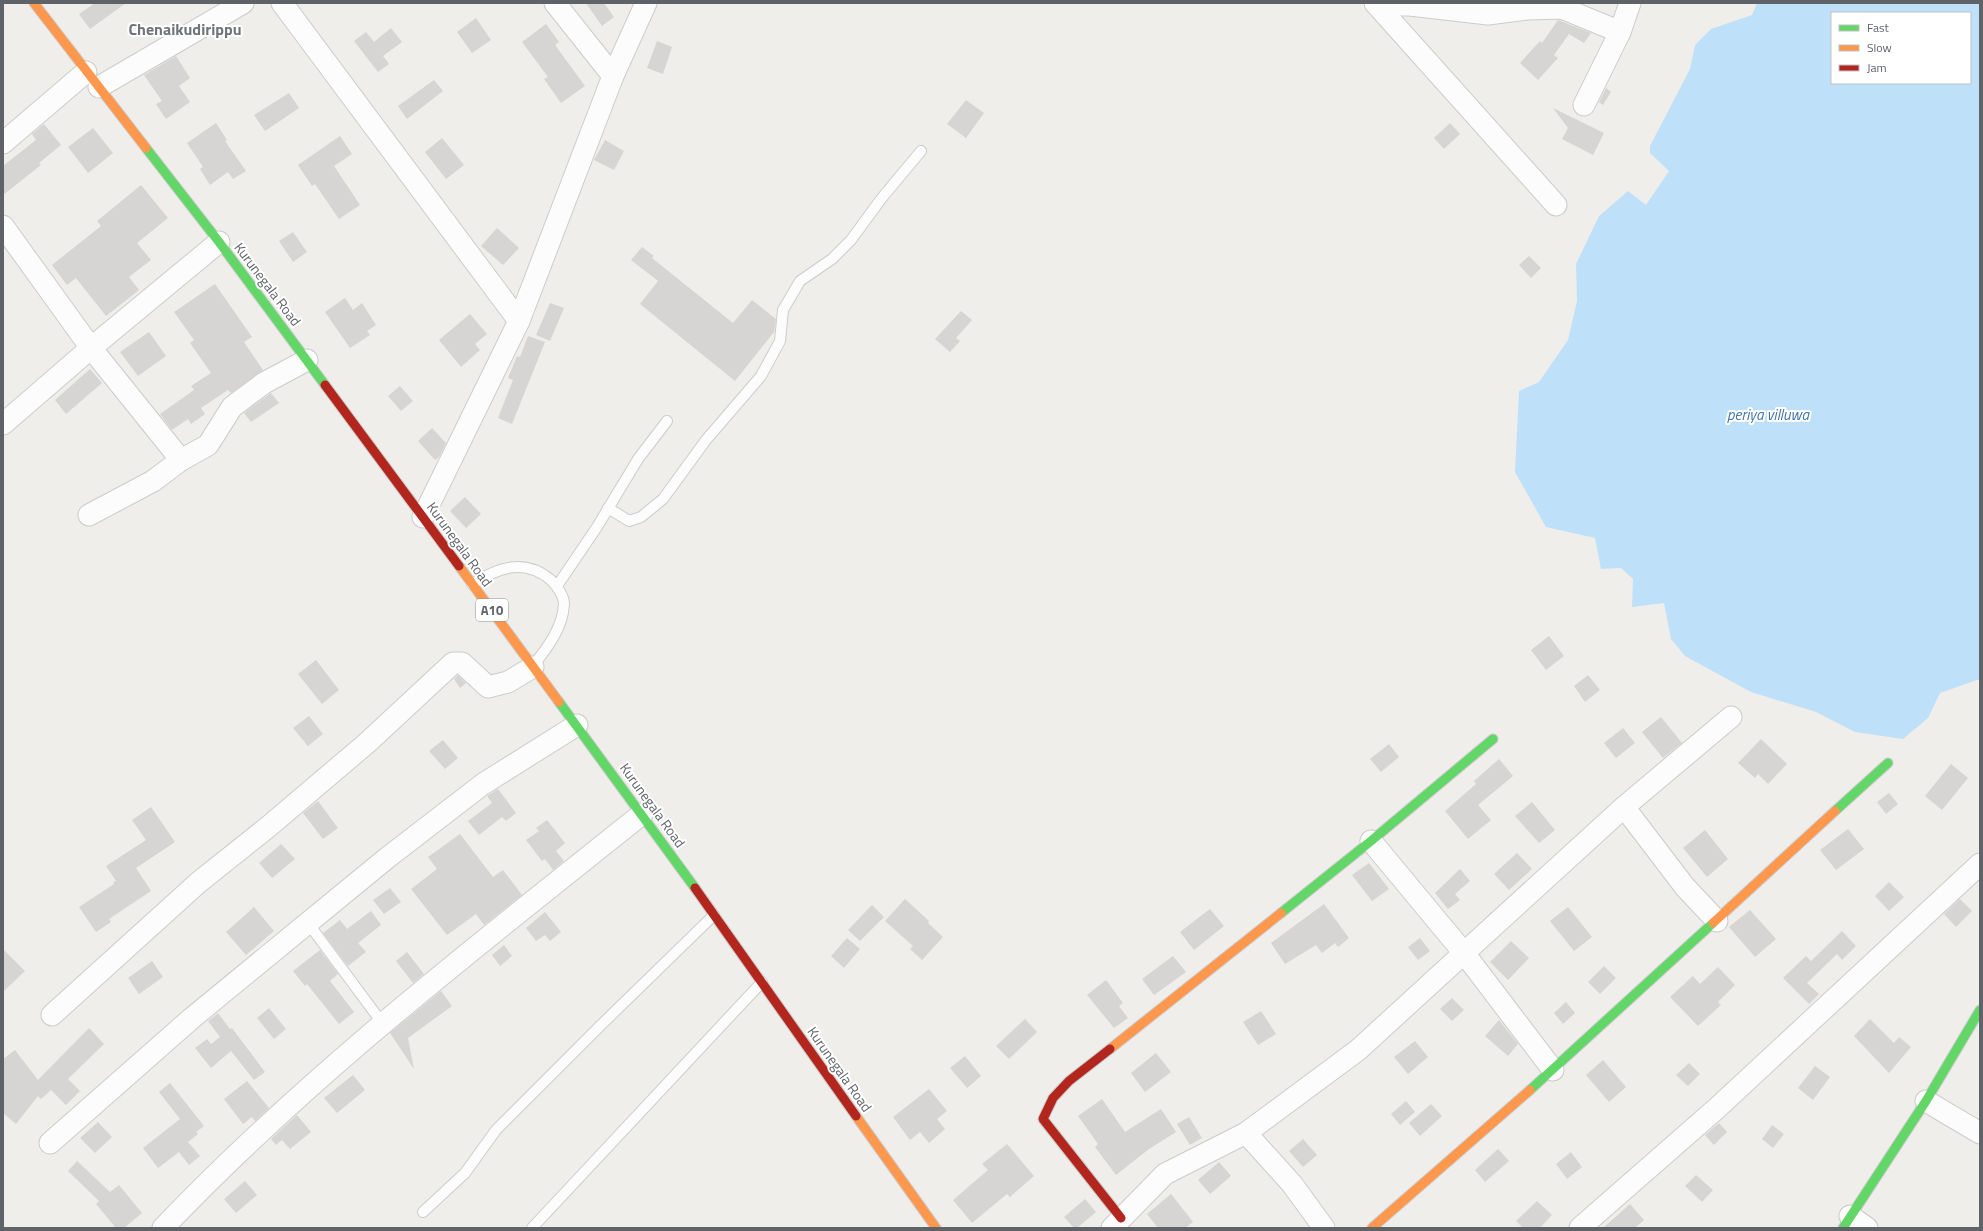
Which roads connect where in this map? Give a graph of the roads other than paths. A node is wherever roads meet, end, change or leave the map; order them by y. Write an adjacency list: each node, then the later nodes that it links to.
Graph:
1 (34, 3): 10 (main road, Kurunegala Road / A10)
2 (243, 3): 10 (street)
3 (282, 3): 17 (street)
4 (556, 3): 9 (street)
5 (646, 3): 9 (street)
6 (1630, 3): 8 (street)
7 (1376, 4): 8 (street); 14 (street)
8 (1620, 32): 11 (street)
9 (613, 76): 17 (street)
10 (92, 80): 12 (street); 16 (main road, Kurunegala Road / A10)
11 (1584, 104)
12 (3, 143)
13 (920, 151): 23 (lane)
14 (1556, 205)
15 (3, 226): 18 (street)
16 (219, 242): 18 (street); 19 (main road, Kurunegala Road / A10)
17 (519, 321): 25 (street)
18 (90, 348): 21 (street); 22 (street)
19 (307, 360): 22 (street); 25 (main road, Kurunegala Road / A10)
20 (667, 421): 23 (lane)
21 (3, 424)
22 (182, 460): 24 (street)
23 (608, 508): 27 (lane)
24 (89, 515)
25 (423, 517): 26 (main road, Kurunegala Road / A10)
26 (472, 584): 27 (lane); 28 (main road, Kurunegala Road / A10)
27 (557, 586): 28 (lane)
28 (533, 666): 30 (main road, Kurunegala Road / A10); 43 (street)
29 (1731, 717): 33 (street)
30 (577, 725): 34 (main road, Kurunegala Road / A10); 39 (street)
31 (1493, 739): 35 (main road)
32 (1888, 763): 38 (main road)
33 (1624, 807): 38 (street); 40 (street)
34 (642, 814): 37 (main road, Kurunegala Road / A10); 44 (street)
35 (1371, 841): 40 (street); 52 (main road)
36 (1980, 864): 58 (street)
37 (714, 915): 41 (main road, Kurunegala Road / A10); 50 (lane)
38 (1716, 921): 45 (main road)
39 (308, 923): 44 (lane); 49 (street)
40 (1464, 953): 45 (street); 47 (street)
41 (762, 982): 54 (lane); 55 (main road, Kurunegala Road / A10)
42 (1980, 1010): 46 (main road)
43 (52, 1015)
44 (383, 1024): 53 (street)
45 (1552, 1070): 57 (main road)
46 (1926, 1101): 48 (street); 51 (main road)
47 (1246, 1133): 52 (street); 56 (street)
48 (1980, 1133)
49 (50, 1143)
50 (423, 1212)
51 (1846, 1222): 59 (street)
52 (1117, 1223)
53 (163, 1228)
54 (532, 1228)
55 (936, 1228)
56 (1324, 1228)
57 (1372, 1228)
58 (1580, 1228)
59 (1867, 1228)

